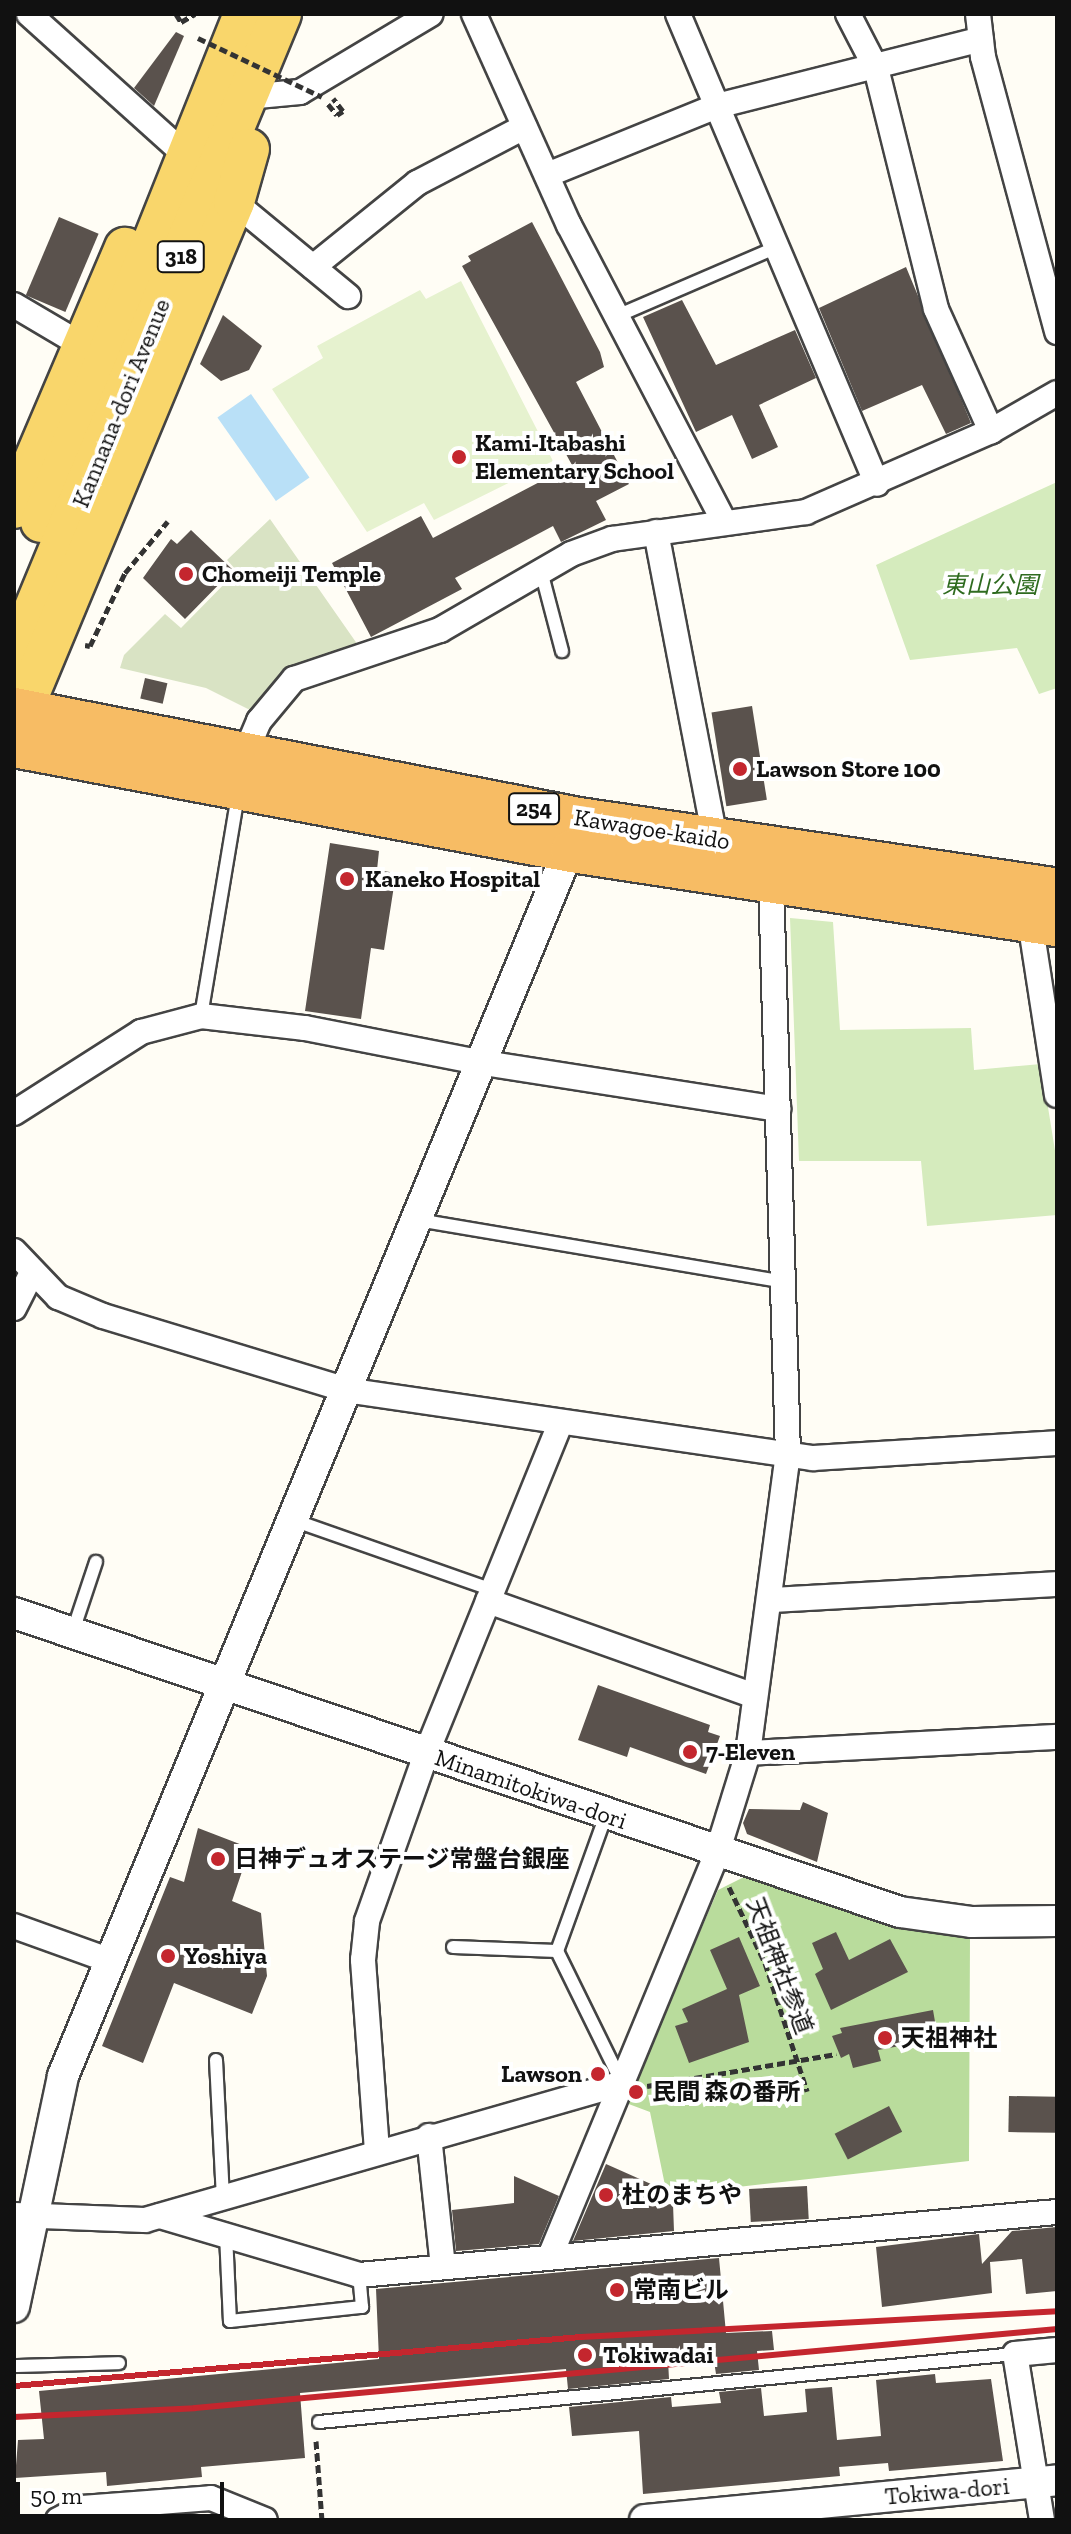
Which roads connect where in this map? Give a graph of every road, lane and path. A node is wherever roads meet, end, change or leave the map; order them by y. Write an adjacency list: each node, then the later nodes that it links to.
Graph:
1 (29, 14): 18 (street)
2 (176, 14): 3 (path)
3 (195, 14)
4 (244, 14): 18 (main road, Kannana-dori Avenue / 318)
5 (281, 14): 14 (main road, Kannana-dori Avenue / 318)
6 (431, 14): 14 (street)
7 (474, 14): 17 (street)
8 (678, 14): 16 (street)
9 (848, 14): 13 (street)
10 (978, 14): 12 (street)
11 (198, 38): 15 (path, bridge)
12 (981, 39): 13 (street); 26 (street)
13 (876, 68): 16 (street); 30 (street)
14 (247, 97): 20 (main road); 29 (main road, Kannana-dori Avenue / 318)
15 (322, 97)
16 (717, 106): 19 (street); 21 (street)
17 (524, 127): 19 (street); 22 (street)
18 (188, 157): 27 (main road); 29 (main road, Kannana-dori Avenue / 318)
19 (547, 175): 25 (street)
20 (234, 202): 22 (street); 41 (main road)
21 (777, 247): 25 (lane); 31 (street)
22 (313, 267): 23 (street)
23 (348, 296)
24 (14, 305): 27 (street)
25 (617, 316): 34 (street)
26 (1057, 332)
27 (80, 344): 32 (main road)
28 (1057, 393): 30 (street)
29 (105, 406): 37 (main road, Kannana-dori Avenue / 318); 40 (main road, Kannana-dori Avenue / 318)
30 (991, 431): 31 (street)
31 (877, 484): 34 (street)
32 (14, 508)
33 (168, 521): 38 (path)
34 (725, 523): 35 (street)
35 (656, 532): 36 (street); 44 (street)
36 (541, 571): 39 (lane); 42 (street)
37 (14, 589)
38 (94, 639)
39 (562, 651)
40 (14, 658)
41 (16, 724): 42 (highway, Kawagoe-kaido / 254)
42 (242, 772): 43 (highway, Kawagoe-kaido / 254); 48 (lane)
43 (575, 835): 44 (highway, Kawagoe-kaido / 254); 45 (highway, Kawagoe-kaido / 254); 49 (street)
44 (715, 839): 46 (highway, Kawagoe-kaido / 254)
45 (771, 881): 47 (highway, Kawagoe-kaido / 254); 51 (street)
46 (1057, 890)
47 (1044, 923): 50 (street)
48 (201, 1016): 49 (street); 52 (street)
49 (484, 1063): 51 (street); 53 (street)
50 (1057, 1095)
51 (778, 1109): 56 (street)
52 (14, 1113)
53 (418, 1220): 56 (lane); 58 (street)
54 (14, 1251): 55 (street)
55 (31, 1274): 57 (street); 58 (street)
56 (783, 1282): 61 (street)
57 (14, 1308)
58 (346, 1390): 59 (street); 62 (street)
59 (561, 1422): 61 (street); 65 (street)
60 (1057, 1443): 61 (street)
61 (788, 1455): 66 (street)
62 (293, 1520): 65 (lane); 69 (street)
63 (96, 1562): 68 (lane)
64 (1057, 1584): 66 (street)
65 (490, 1596): 70 (street); 73 (street)
66 (771, 1600): 70 (street)
67 (14, 1613): 68 (street, Minamitokiwa-dori)
68 (72, 1633): 69 (street, Minamitokiwa-dori)
69 (226, 1686): 73 (street, Minamitokiwa-dori); 81 (street)
70 (755, 1696): 72 (street)
71 (1057, 1737): 72 (street)
72 (748, 1753): 75 (street)
73 (426, 1754): 74 (street, Minamitokiwa-dori); 88 (street)
74 (606, 1815): 75 (street, Minamitokiwa-dori); 80 (lane)
75 (718, 1850): 77 (street, Minamitokiwa-dori); 85 (street)
76 (729, 1886): 84 (path, 天祖神社参道)
77 (1057, 1921)
78 (14, 1926): 81 (street)
79 (453, 1947): 80 (lane)
80 (557, 1951): 85 (lane)
81 (111, 1961): 91 (street)
82 (836, 2054): 84 (path, 天祖神社参道)
83 (216, 2060): 89 (lane)
84 (797, 2060): 85 (path, 天祖神社参道); 86 (path, 天祖神社参道)
85 (630, 2085): 87 (street); 94 (street)
86 (807, 2091)
87 (429, 2136): 88 (street); 95 (street)
88 (377, 2151): 89 (street)
89 (223, 2197): 92 (street); 93 (street)
90 (1057, 2212): 94 (street)
91 (24, 2215): 92 (street); 97 (street)
92 (160, 2216): 93 (street)
93 (226, 2234): 96 (street); 96 (lane)
94 (551, 2254): 95 (street)
95 (443, 2266): 96 (street)
96 (359, 2275)
97 (14, 2307)
98 (1057, 2350): 99 (street)
99 (1015, 2354): 102 (lane); 103 (street)
100 (119, 2363): 101 (lane)
101 (14, 2366)
102 (319, 2422): 106 (path)
103 (1046, 2481): 107 (street, Tokiwa-dori); 108 (street)
104 (58, 2520): 105 (street)
105 (265, 2520)
106 (322, 2520)
107 (645, 2520)
108 (1042, 2520)

